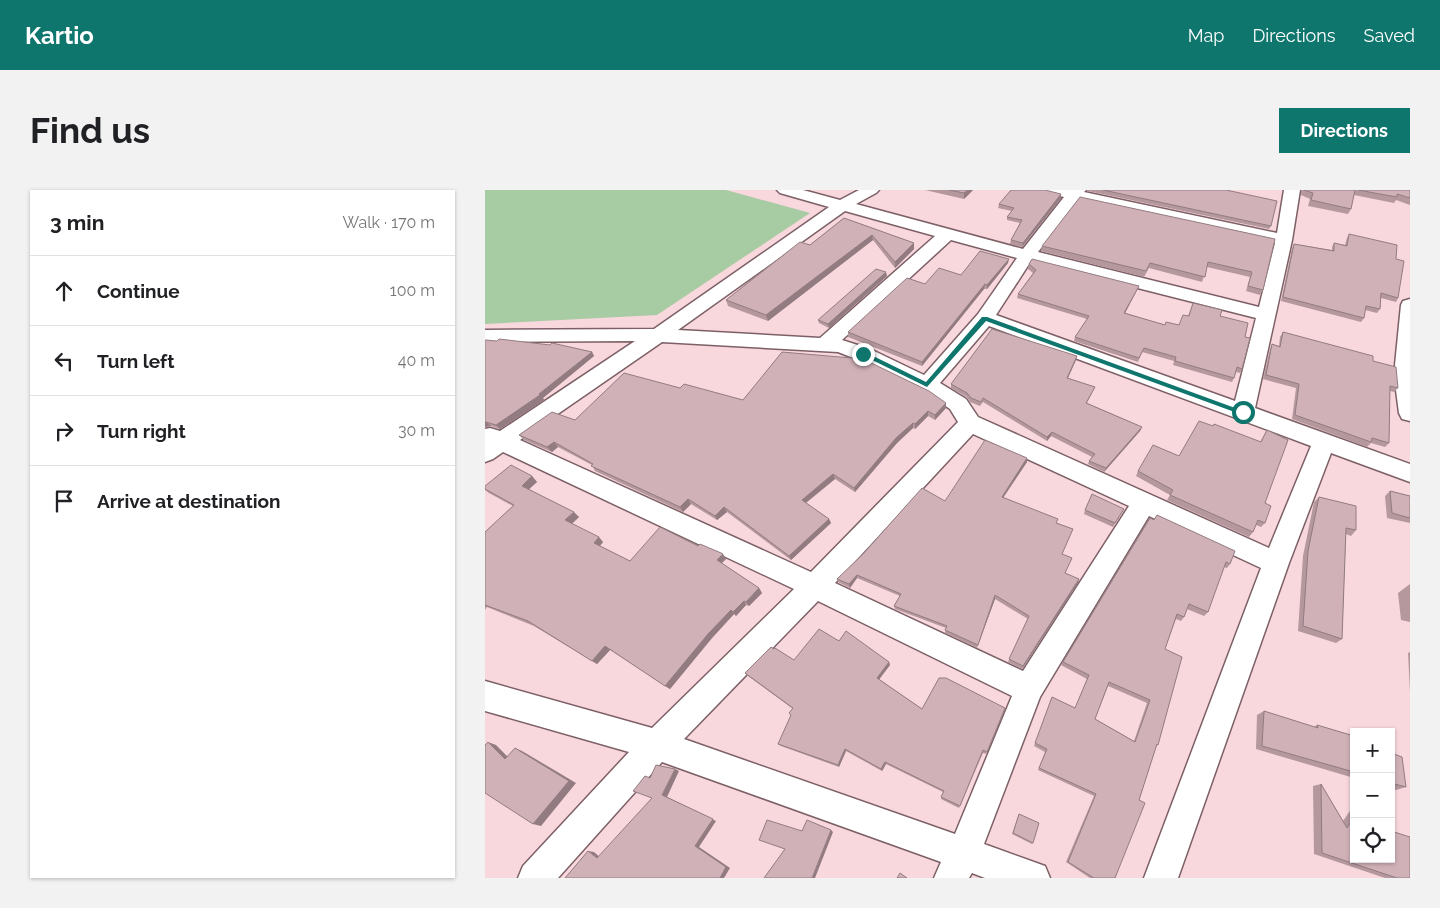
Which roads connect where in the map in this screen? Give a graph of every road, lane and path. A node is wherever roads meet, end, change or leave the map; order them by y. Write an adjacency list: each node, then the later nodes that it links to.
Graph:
1 (785, 190): 6 (street)
2 (871, 190): 6 (street)
3 (1051, 190): 5 (street)
4 (1290, 190): 8 (street)
5 (1076, 192): 8 (street); 9 (street)
6 (841, 206): 7 (street); 13 (street)
7 (947, 234): 9 (street); 15 (street)
8 (1284, 240): 11 (street)
9 (1027, 255): 11 (street); 12 (street)
10 (1410, 305): 16 (street)
11 (1265, 314): 18 (street)
12 (985, 318): 17 (street); 18 (street)
13 (657, 335): 14 (street); 15 (street); 22 (street)
14 (485, 336)
15 (826, 344): 17 (street)
16 (1407, 375): 19 (street)
17 (927, 385): 20 (street)
18 (1243, 412): 21 (street)
19 (1410, 413)
20 (970, 422): 24 (street); 26 (street)
21 (1324, 442): 23 (street); 25 (street)
22 (490, 443): 26 (street)
23 (1410, 474)
24 (1144, 503): 25 (street); 27 (street)
25 (1275, 563): 33 (street)
26 (814, 587): 27 (street); 29 (street)
27 (1029, 689): 30 (street)
28 (485, 696): 29 (street)
29 (657, 745): 30 (street); 31 (street)
30 (958, 865): 32 (street)
31 (535, 878)
32 (1033, 878)
33 (1161, 878)

